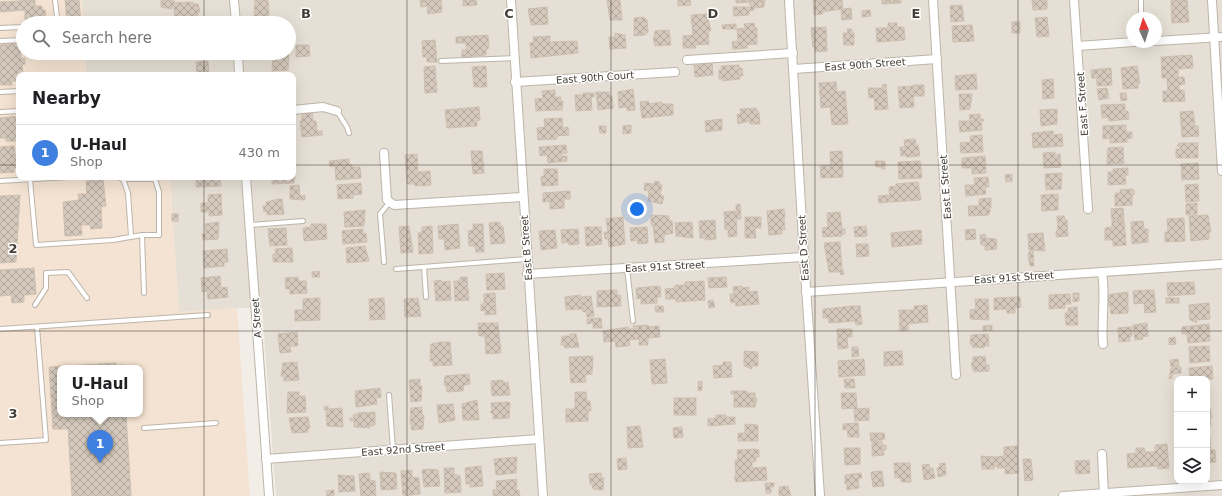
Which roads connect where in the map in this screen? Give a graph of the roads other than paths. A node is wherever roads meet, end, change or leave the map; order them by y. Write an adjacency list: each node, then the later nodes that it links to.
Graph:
1 (55, 0): 10 (lane)
2 (234, 0): 11 (street)
3 (511, 0): 21 (street, East B Street)
4 (789, 0): 20 (street, East D Street)
5 (933, 0): 22 (street, East E Street)
6 (1074, 0): 19 (street, East F Street)
7 (1141, 0): 9 (lane)
8 (1212, 0): 14 (street)
9 (1141, 12)
10 (57, 16)
11 (235, 16)
12 (16, 27): 13 (lane)
13 (0, 28)
14 (1218, 37): 17 (street); 38 (street)
15 (16, 40): 16 (lane)
16 (0, 41)
17 (1162, 41)
18 (1126, 43): 19 (street)
19 (1078, 46): 47 (street, East F Street)
20 (792, 53): 24 (street); 26 (street, East D Street)
21 (514, 58): 25 (lane); 29 (street, East B Street)
22 (937, 59): 26 (street, East 90th Street); 61 (street, East E Street)
23 (238, 60): 27 (street)
24 (687, 60)
25 (441, 61)
26 (794, 69): 52 (street, East D Street)
27 (239, 72)
28 (675, 72): 29 (street, East 90th Court)
29 (515, 82): 45 (street, East B Street)
30 (16, 90): 31 (lane)
31 (0, 92)
32 (296, 110): 34 (street)
33 (16, 111): 35 (lane)
34 (337, 111): 36 (lane)
35 (0, 112)
36 (349, 133)
37 (384, 153): 46 (street)
38 (1222, 171)
39 (20, 180): 44 (lane)
40 (30, 180): 51 (lane)
41 (123, 180): 51 (lane)
42 (155, 180): 50 (lane)
43 (246, 180): 49 (street, A Street)
44 (0, 182)
45 (522, 197): 46 (street); 53 (street, East B Street)
46 (389, 203): 54 (lane)
47 (1088, 209)
48 (303, 221): 49 (lane)
49 (250, 225): 80 (street, A Street)
50 (142, 235): 51 (lane); 63 (lane)
51 (131, 236)
52 (804, 258): 57 (street, East 91st Street); 62 (street, East D Street)
53 (526, 259): 56 (lane); 60 (street, East B Street)
54 (384, 262)
55 (1222, 264): 59 (street, East 91st Street)
56 (424, 267): 58 (lane); 64 (lane)
57 (627, 268): 60 (street, East 91st Street); 68 (lane)
58 (396, 269)
59 (1102, 272): 61 (street, East 91st Street); 71 (street)
60 (527, 274): 76 (street, East B Street)
61 (951, 281): 62 (street, East 91st Street); 72 (street, East E Street)
62 (806, 292): 85 (street, East D Street)
63 (144, 293)
64 (426, 297)
65 (87, 298): 66 (lane)
66 (35, 304)
67 (208, 315): 69 (lane)
68 (633, 321)
69 (37, 326): 70 (lane); 77 (lane)
70 (0, 329)
71 (1103, 344)
72 (956, 375)
73 (389, 395): 78 (lane)
74 (216, 423): 75 (lane)
75 (144, 428)
76 (539, 439): 78 (street, East 92nd Street); 84 (street, East B Street)
77 (0, 443)
78 (393, 450): 80 (street, East 92nd Street)
79 (1102, 454): 82 (street)
80 (266, 459): 83 (street, A Street)
81 (1222, 486): 82 (street)
82 (1104, 495): 86 (street)
83 (269, 496)
84 (543, 496)
85 (820, 496)
86 (1063, 496)

